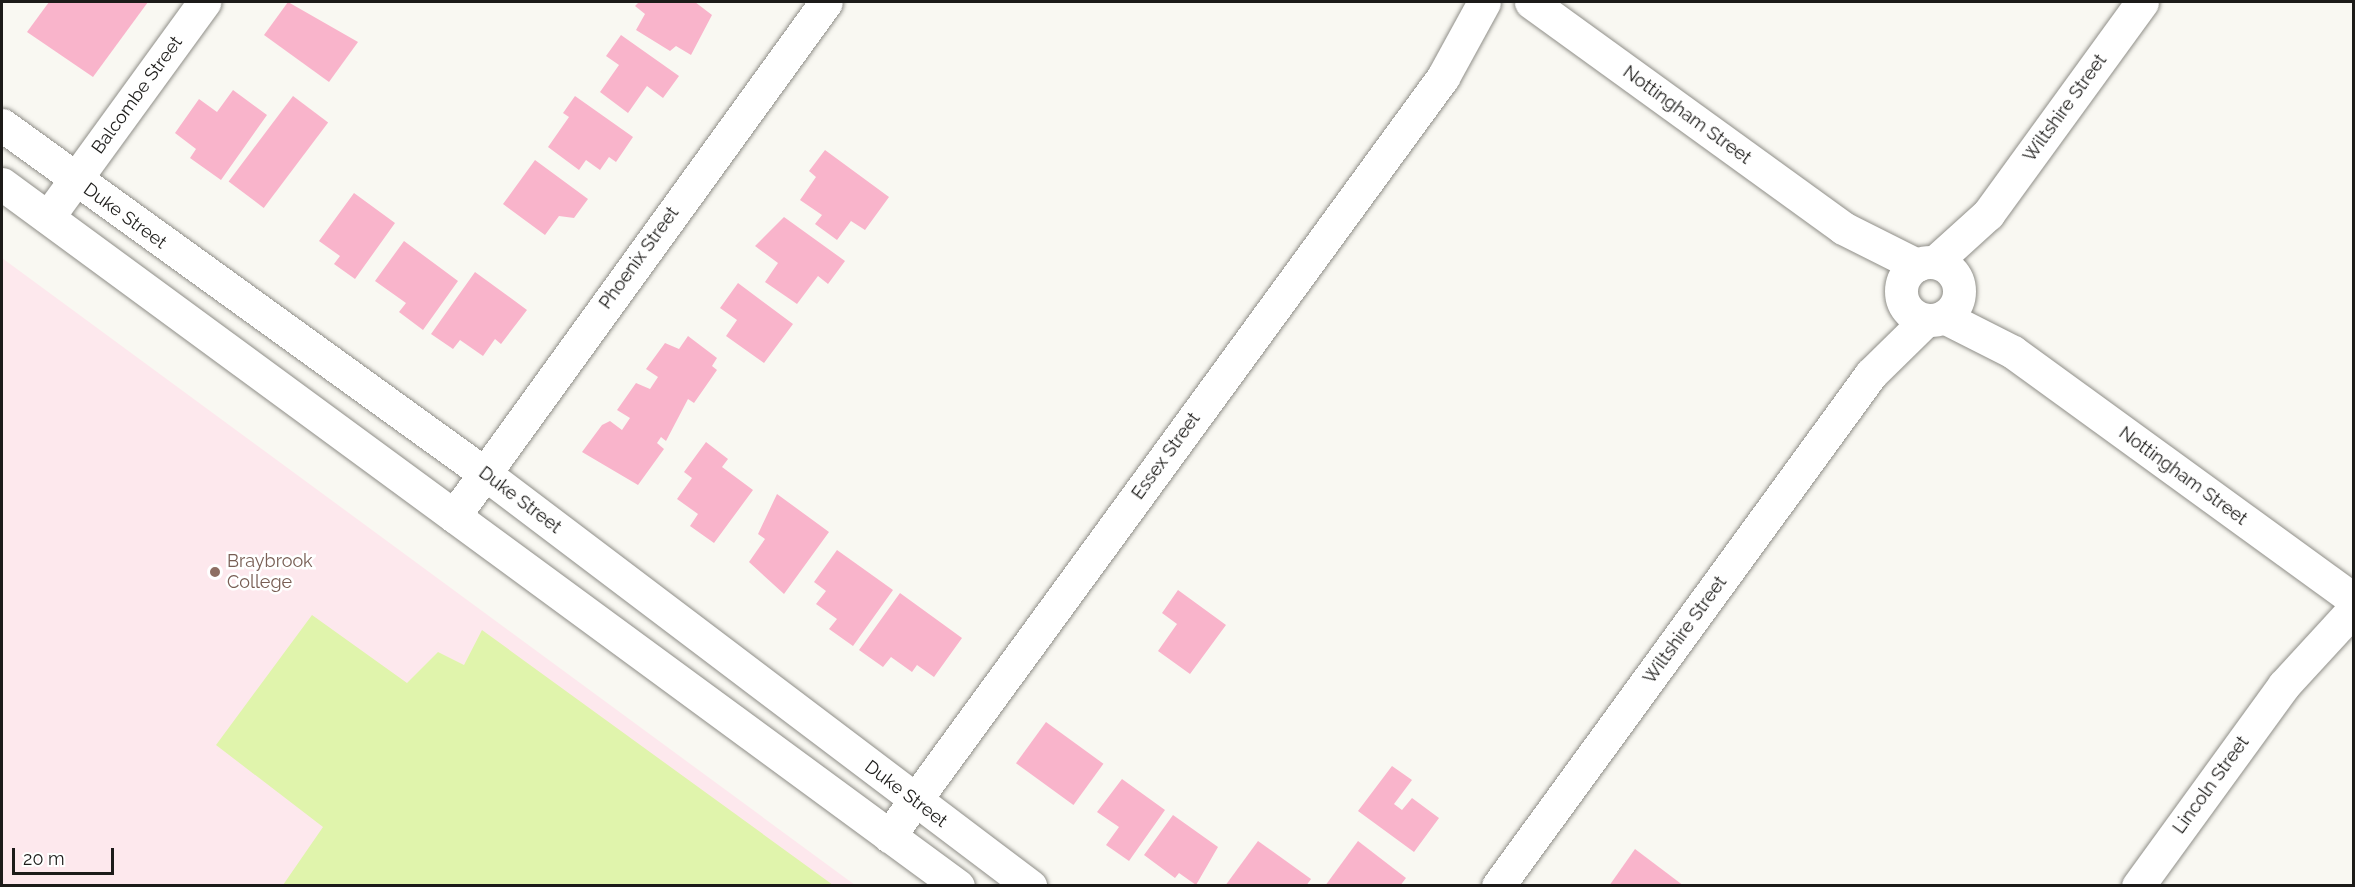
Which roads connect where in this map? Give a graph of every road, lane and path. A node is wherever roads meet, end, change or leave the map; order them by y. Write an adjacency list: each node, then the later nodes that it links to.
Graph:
1 (204, 2): 9 (street, Balcombe Street)
2 (826, 2): 13 (street, Phoenix Street)
3 (1484, 2): 7 (street, Essex Street)
4 (1512, 2): 7 (street, Essex Street)
5 (1530, 2): 12 (street, Nottingham Street)
6 (2142, 2): 12 (street, Wiltshire Street)
7 (1443, 77): 16 (street, Essex Street)
8 (2, 125): 9 (street, Duke Street)
9 (75, 180): 11 (street, Balcombe Street); 13 (street, Duke Street)
10 (2, 184): 11 (street)
11 (48, 217): 14 (street)
12 (1931, 292): 15 (street, Nottingham Street); 20 (street, Wiltshire Street)
13 (484, 473): 14 (street, Phoenix Street); 16 (street, Duke Street)
14 (454, 516): 17 (street)
15 (2349, 591): 21 (street, Lincoln Street)
16 (915, 801): 17 (street, Essex Street); 19 (street, Duke Street)
17 (889, 836): 18 (street)
18 (958, 885)
19 (1030, 885)
20 (1498, 885)
21 (2138, 885)

